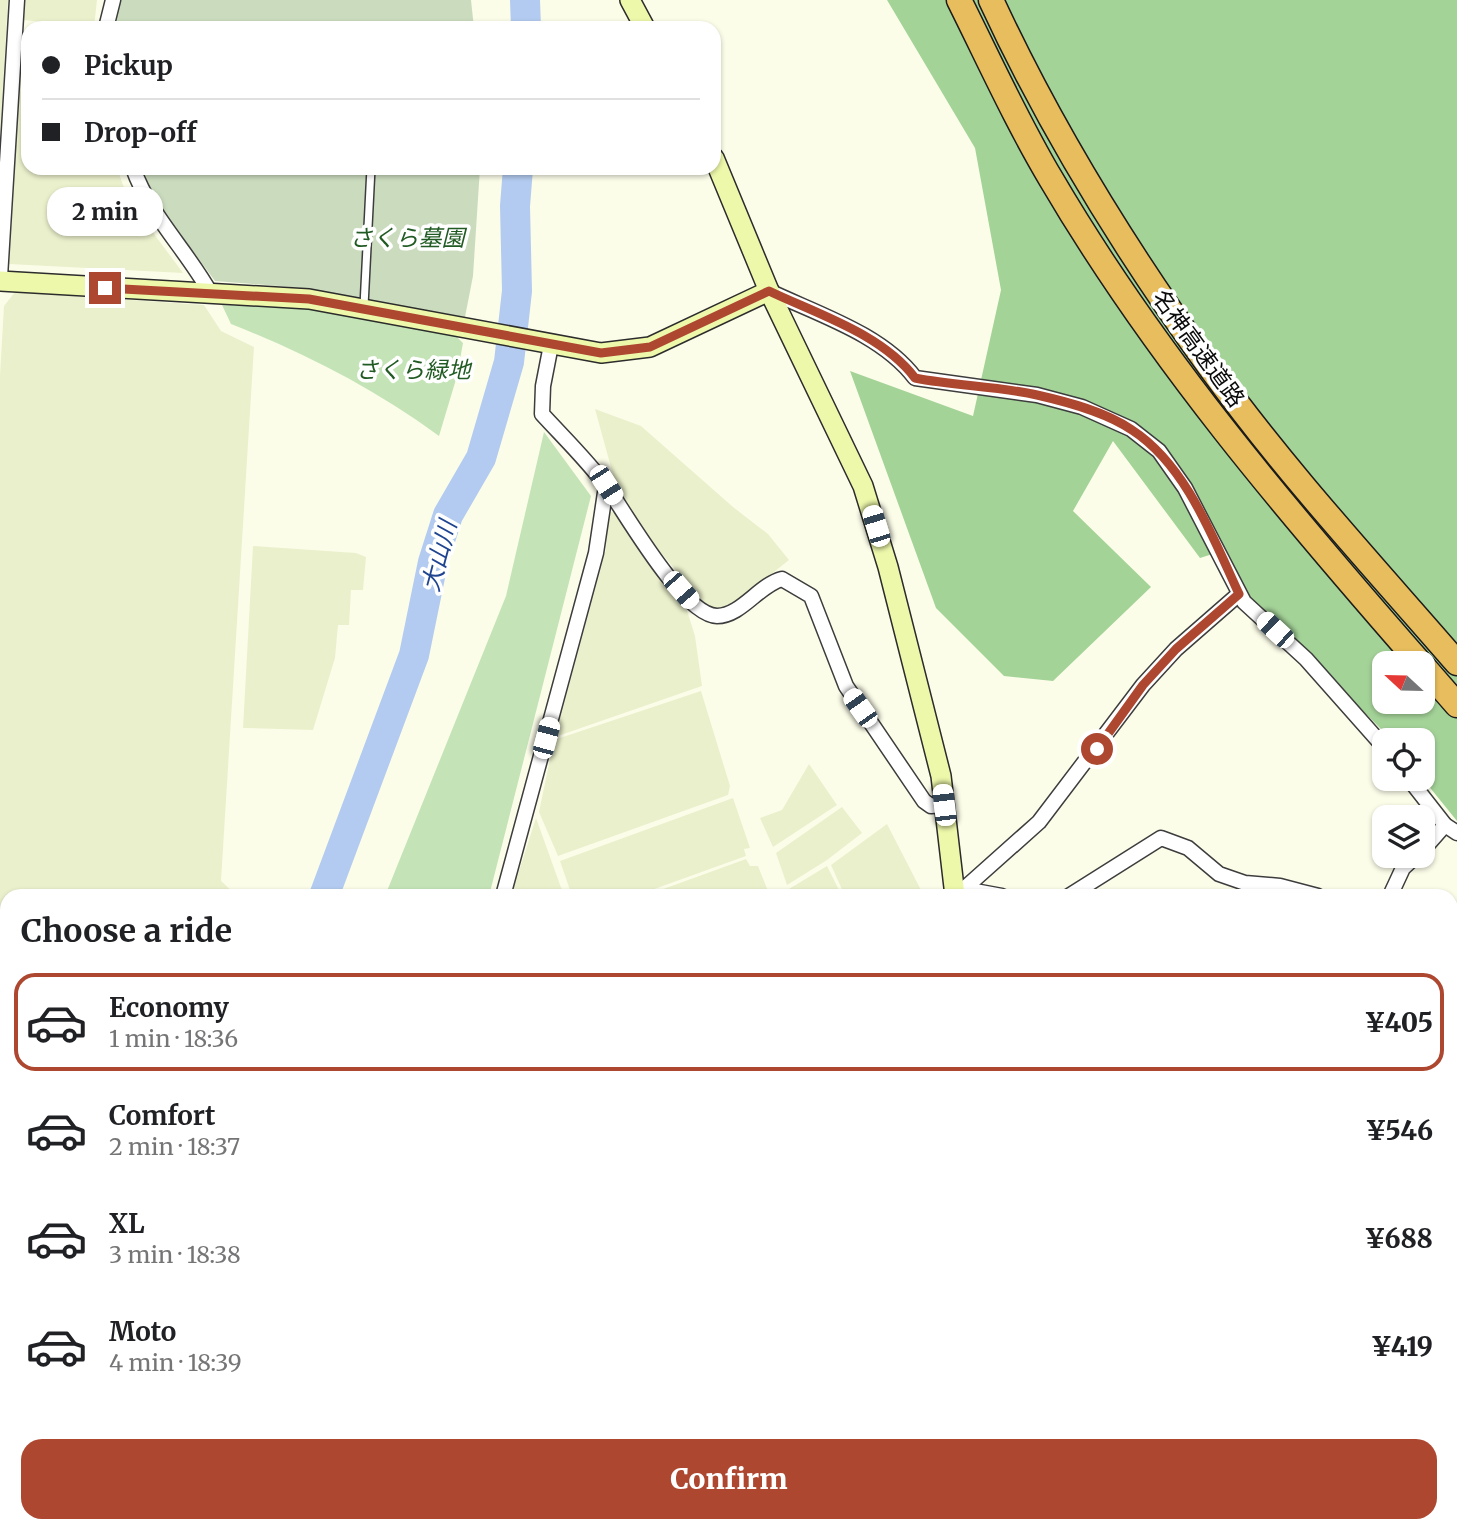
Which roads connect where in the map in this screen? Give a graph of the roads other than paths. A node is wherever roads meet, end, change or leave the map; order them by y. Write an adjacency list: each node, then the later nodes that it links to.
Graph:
1 (17, 0): 11 (street)
2 (113, 0): 6 (street)
3 (630, 0): 7 (street)
4 (959, 0): 18 (highway, 名神高速道路)
5 (991, 0): 19 (highway, 名神高速道路)
6 (108, 21)
7 (641, 21)
8 (136, 175): 13 (street)
9 (371, 175): 14 (lane)
10 (721, 175): 12 (street)
11 (0, 279): 13 (street)
12 (769, 291): 15 (street); 17 (street); 24 (street)
13 (211, 294): 14 (street)
14 (363, 310): 15 (street)
15 (549, 345): 16 (street)
16 (606, 485): 24 (street); 29 (street)
17 (1239, 594): 22 (street); 31 (street)
18 (1409, 651)
19 (1457, 663)
20 (1435, 681): 21 (highway, 名神高速道路)
21 (1457, 705)
22 (1372, 733)
23 (1418, 791): 25 (street)
24 (944, 805): 30 (street)
25 (1444, 825): 26 (street); 27 (street)
26 (1457, 833)
27 (1435, 835)
28 (1403, 868): 34 (street)
29 (505, 889)
30 (957, 889)
31 (964, 889)
32 (1080, 889): 33 (street)
33 (1291, 889)
34 (1393, 889)

